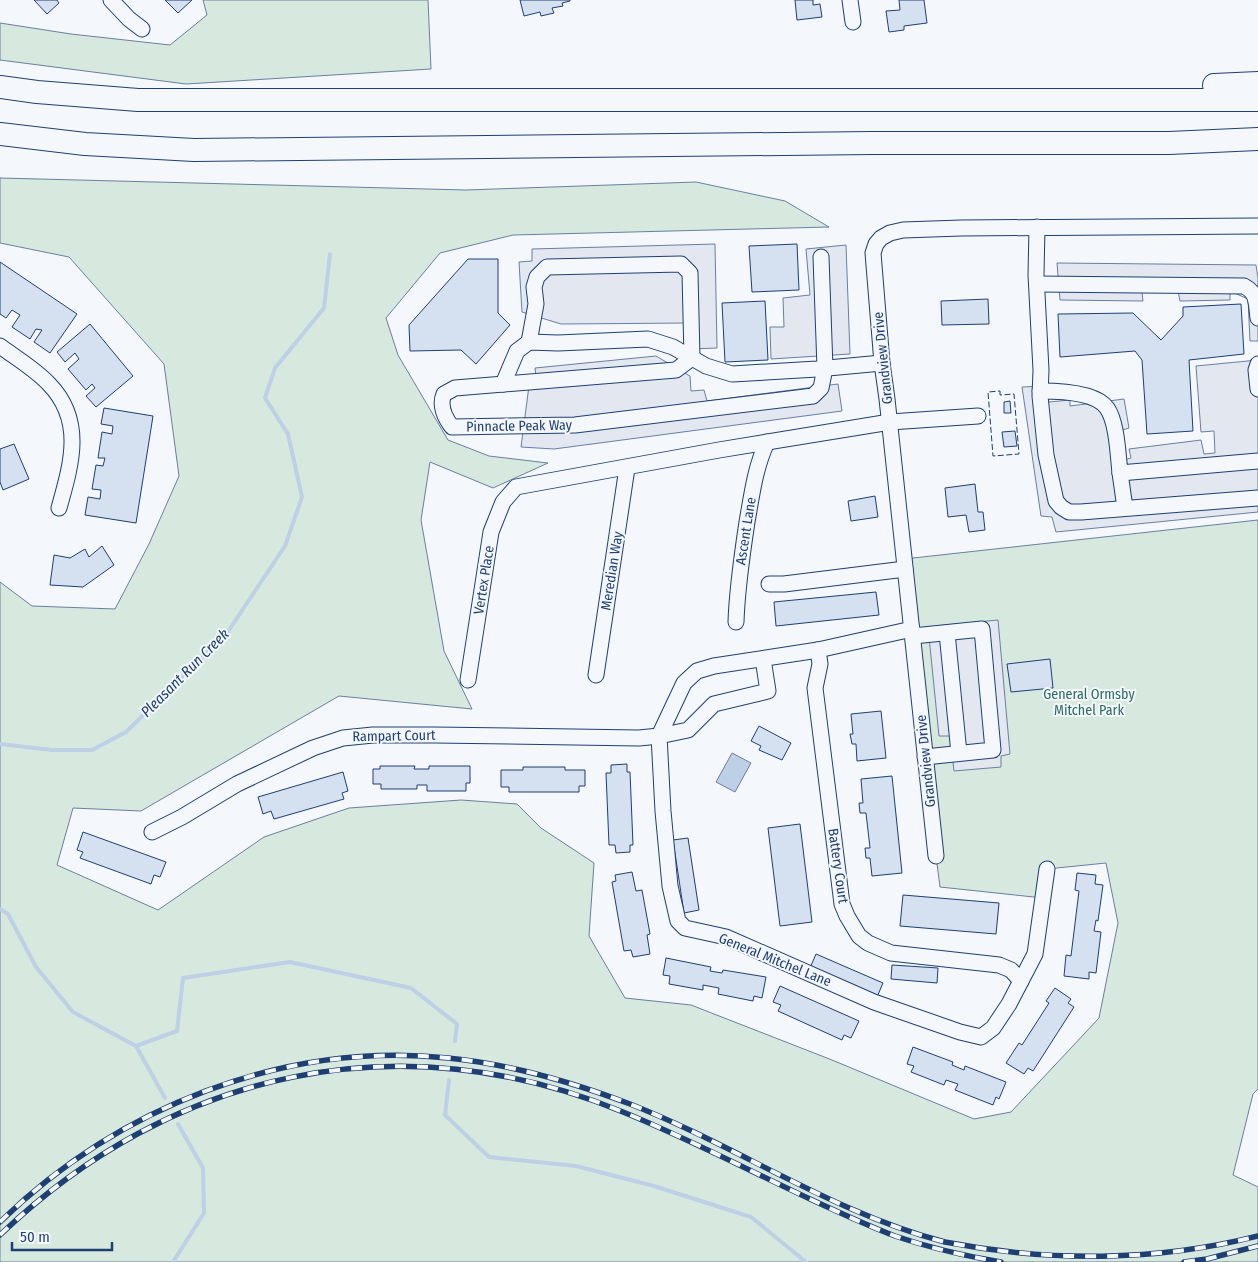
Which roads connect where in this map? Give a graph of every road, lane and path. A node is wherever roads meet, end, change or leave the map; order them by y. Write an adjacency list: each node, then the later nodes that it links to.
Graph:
1 (111, 0): 4 (street)
2 (850, 0): 3 (street)
3 (852, 22)
4 (142, 29)
5 (1258, 83): 7 (highway)
6 (0, 86): 7 (highway)
7 (1057, 100): 8 (highway)
8 (1258, 100)
9 (0, 134): 10 (highway)
10 (1258, 139)
11 (1258, 226): 12 (street, Grandview Drive)
12 (1037, 227): 14 (street); 19 (street, Grandview Drive)
13 (821, 257): 21 (street)
14 (1037, 284): 15 (street); 24 (street)
15 (1258, 318)
16 (529, 342): 18 (street); 18 (street); 22 (street)
17 (0, 346): 32 (street)
18 (692, 358): 21 (street); 22 (street, Pinnacle Peak Way)
19 (882, 363): 21 (street); 26 (street, Grandview Drive)
20 (1258, 364): 23 (street)
21 (825, 368): 22 (street, Pinnacle Peak Way)
22 (503, 384)
23 (1258, 389)
24 (1040, 391): 30 (street); 33 (street)
25 (978, 416): 26 (street)
26 (890, 422): 27 (street); 34 (street, Grandview Drive)
27 (766, 442): 29 (street); 36 (street, Ascent Lane)
28 (1258, 460): 30 (street)
29 (628, 468): 41 (street, Meredian Way); 42 (street, Vertex Place)
30 (1120, 473): 33 (street)
31 (1258, 498): 33 (street)
32 (59, 508)
33 (1125, 508)
34 (905, 569): 35 (street); 37 (street, Grandview Drive)
35 (769, 584)
36 (736, 622)
37 (912, 633): 38 (street, General Mitchel Lane); 39 (street, General Mitchel Lane); 45 (street, Grandview Drive)
38 (947, 633): 44 (street); 44 (street, General Mitchel Lane)
39 (818, 650): 40 (street, General Mitchel Lane); 49 (street, Battery Court)
40 (763, 659): 43 (street, General Mitchel Lane); 43 (street, Rampart Court)
41 (596, 675)
42 (468, 680)
43 (659, 736): 46 (street, Rampart Court); 49 (street, General Mitchel Lane)
44 (959, 754): 45 (street)
45 (925, 757): 47 (street, Grandview Drive)
46 (152, 832)
47 (936, 856)
48 (1046, 869): 49 (street, General Mitchel Lane)
49 (1021, 981)

